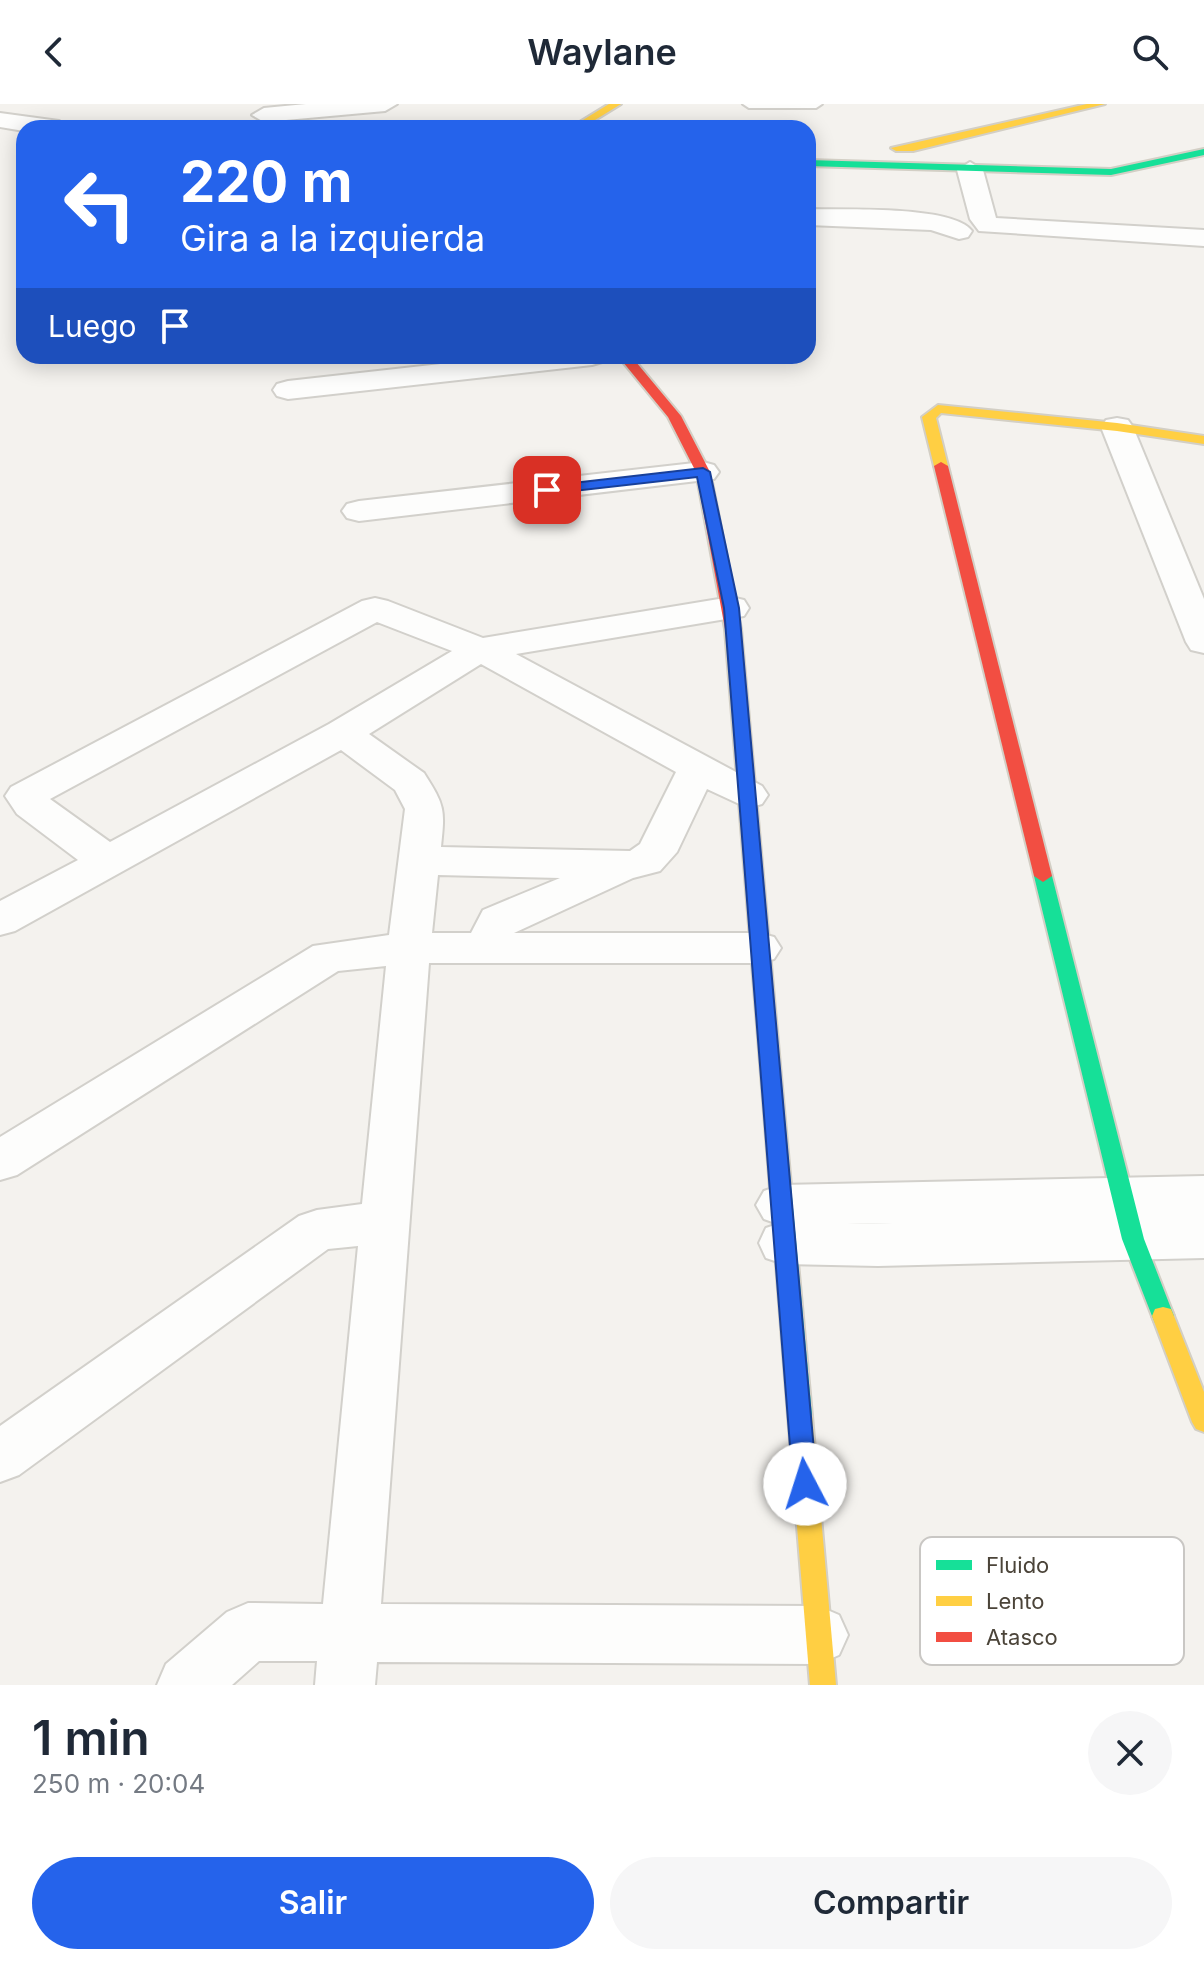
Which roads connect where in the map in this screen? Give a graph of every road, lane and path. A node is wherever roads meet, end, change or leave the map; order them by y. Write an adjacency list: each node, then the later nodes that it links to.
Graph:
1 (385, 104): 6 (street)
2 (616, 104): 7 (street)
3 (749, 104): 4 (lane)
4 (816, 104)
5 (1100, 104): 8 (street)
6 (264, 115)
7 (589, 120)
8 (816, 146)
9 (1204, 152): 11 (street)
10 (816, 163): 11 (street)
11 (970, 170): 14 (street)
12 (816, 217): 13 (street)
13 (959, 231)
14 (1204, 238)
15 (520, 364): 17 (street)
16 (631, 364): 20 (street)
17 (288, 390)
18 (1117, 427): 19 (street); 23 (street); 37 (street)
19 (1204, 440)
20 (703, 472): 21 (street); 22 (street)
21 (359, 511)
22 (731, 608): 24 (street); 27 (street)
23 (1204, 642)
24 (480, 649): 25 (street); 26 (street); 28 (street)
25 (343, 733): 28 (street); 29 (street)
26 (697, 769): 27 (street); 30 (street)
27 (748, 795): 34 (street)
28 (106, 860): 31 (street)
29 (419, 861): 30 (street); 32 (street)
30 (630, 865): 33 (street)
31 (0, 920)
32 (409, 948): 33 (street); 35 (street); 38 (street)
33 (486, 948): 34 (street)
34 (759, 948): 39 (street)
35 (0, 1161)
36 (1204, 1196): 37 (street)
37 (1128, 1218): 39 (street); 40 (street); 41 (street)
38 (385, 1222): 42 (street); 43 (street)
39 (783, 1224): 44 (street)
40 (1204, 1237)
41 (1204, 1422)
42 (0, 1457)
43 (347, 1658): 44 (street); 45 (street)
44 (821, 1660)
45 (187, 1685)

